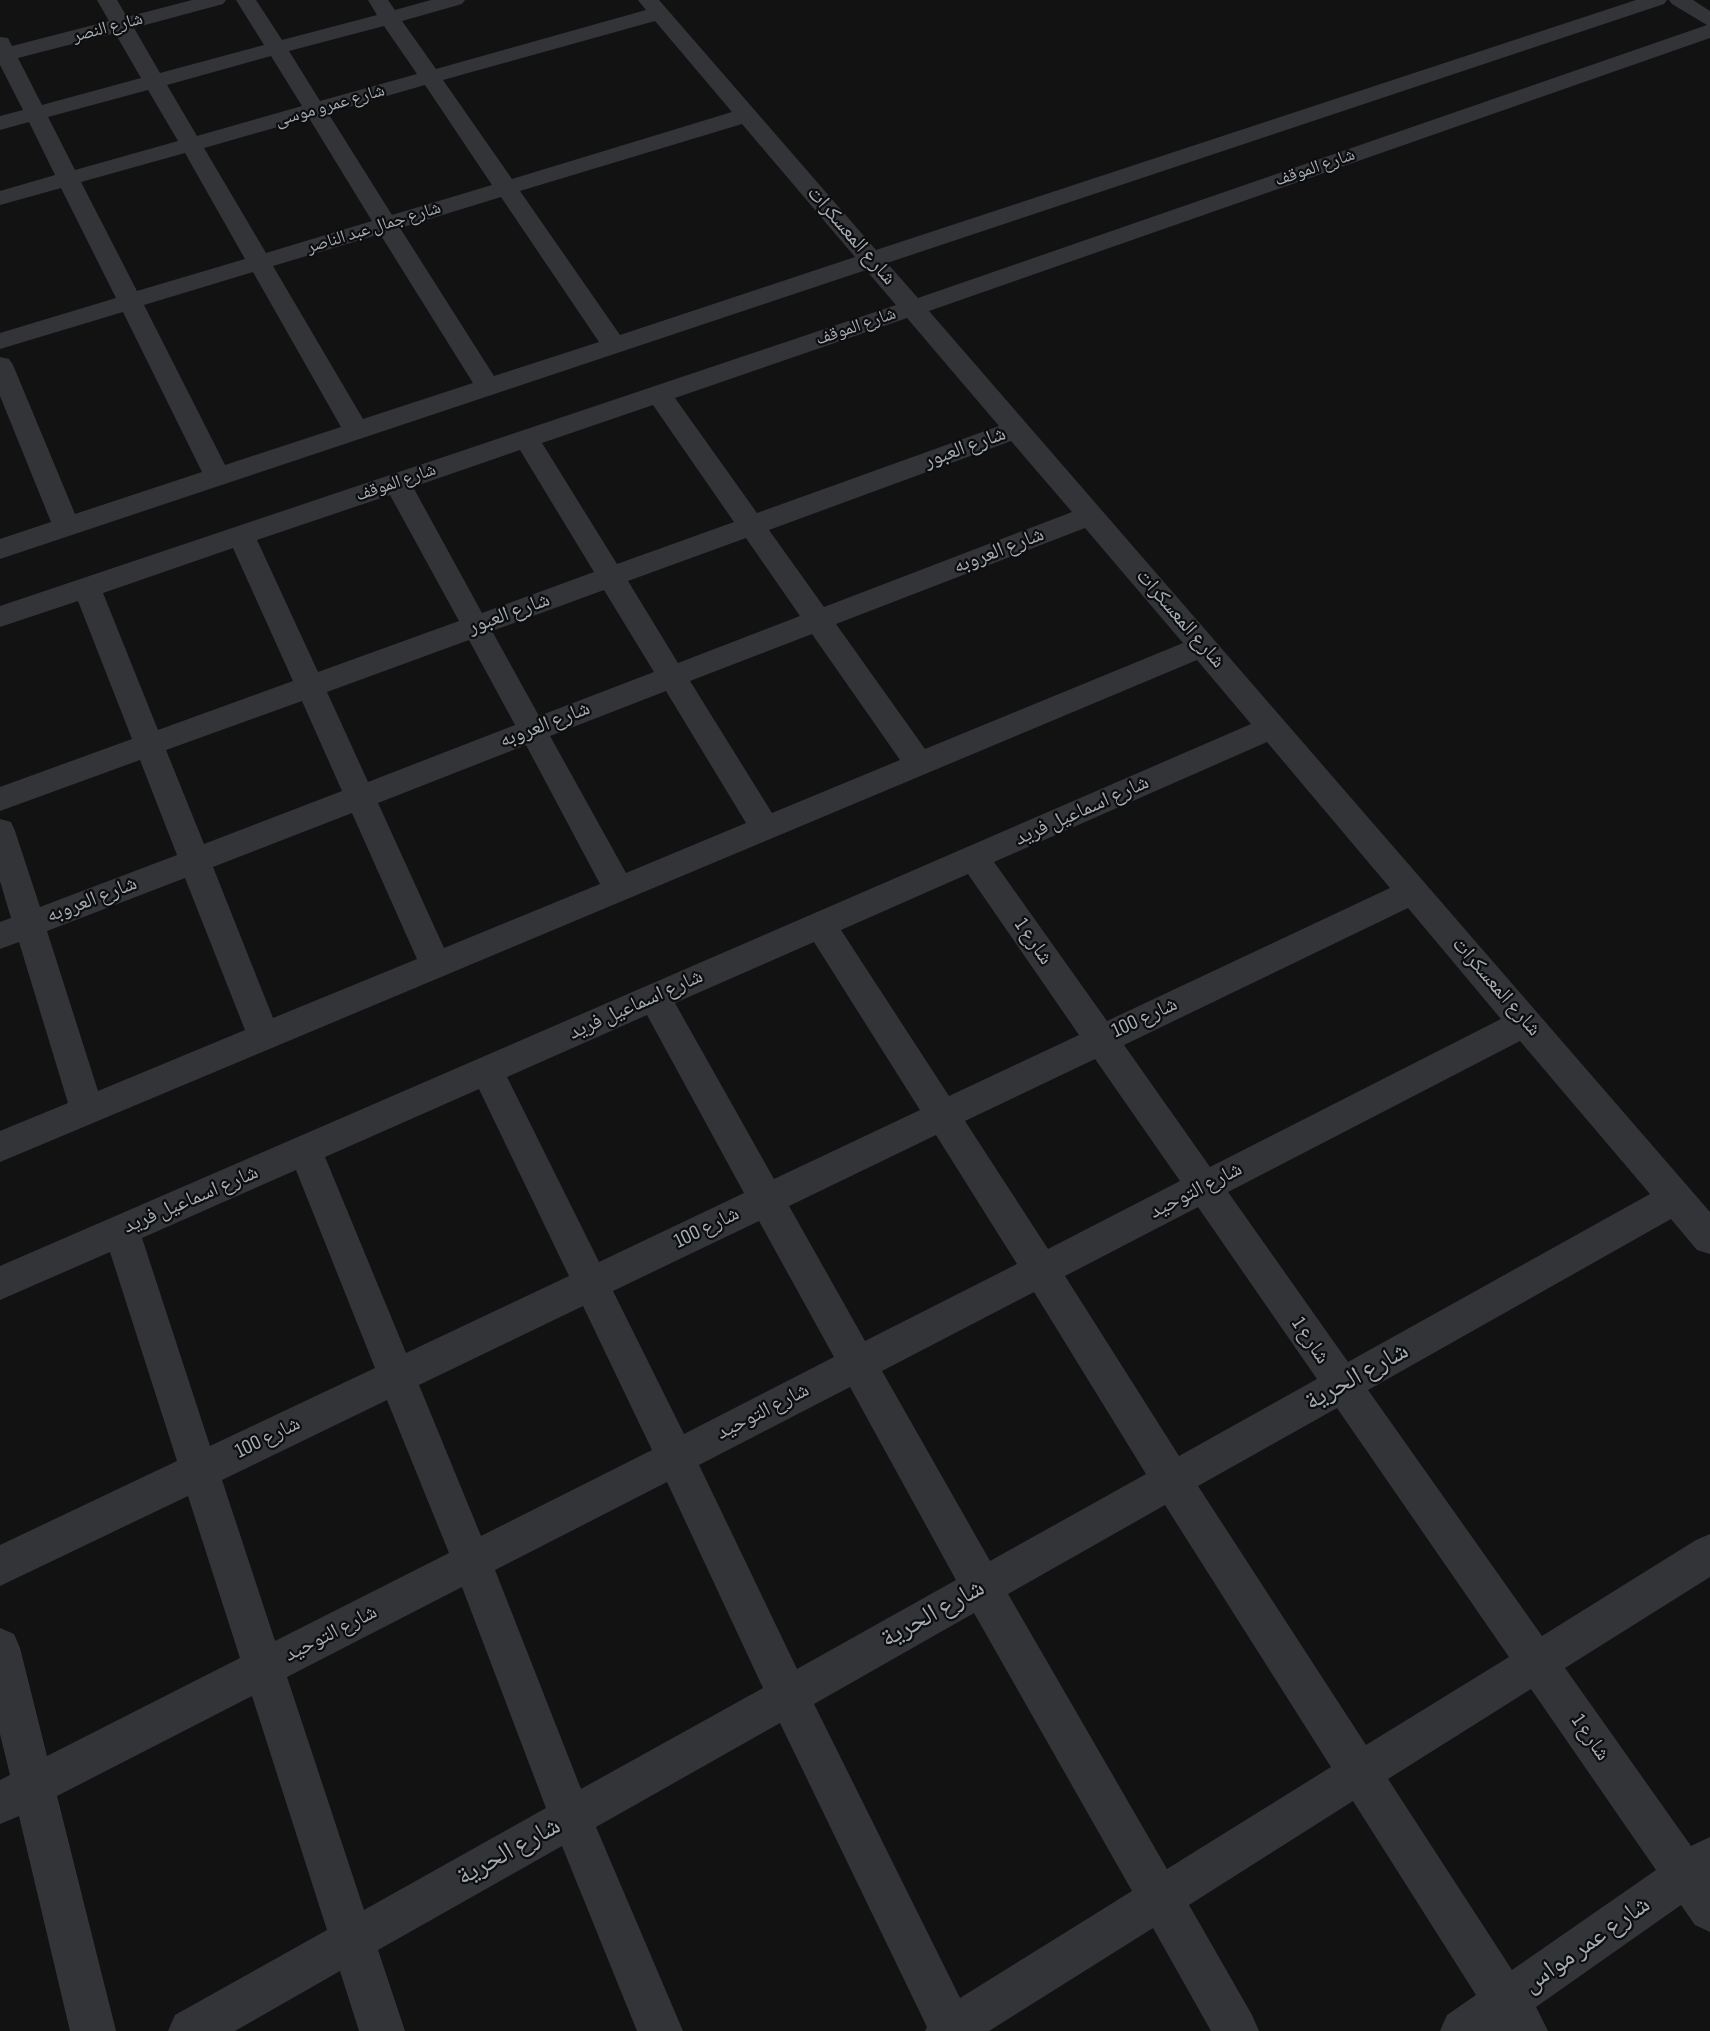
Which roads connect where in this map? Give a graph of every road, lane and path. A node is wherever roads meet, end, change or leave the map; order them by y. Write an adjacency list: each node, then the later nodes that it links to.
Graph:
1 (107, 0): 10 (street)
2 (216, 0): 10 (street, شارع النصر)
3 (246, 0): 12 (street)
4 (455, 0): 8 (street)
5 (1658, 0): 25 (street)
6 (1678, 0): 9 (street)
7 (654, 6): 14 (street, شارع عمرو موسى); 18 (street, شارع المعسكرات)
8 (383, 9): 12 (street); 14 (street)
9 (1710, 20)
10 (122, 25): 13 (street, شارع النصر); 15 (street)
11 (1710, 31): 28 (street, شارع الموقف)
12 (277, 48): 15 (street); 16 (street)
13 (2, 51): 17 (street)
14 (430, 77): 16 (street, شارع عمرو موسى); 22 (street)
15 (154, 82): 17 (street); 20 (street)
16 (315, 110): 20 (street, شارع عمرو موسى); 24 (street)
17 (36, 114): 19 (street); 21 (street)
18 (747, 116): 22 (street, شارع جمال عبد الناصر); 25 (street, شارع المعسكرات)
19 (0, 123)
20 (191, 145): 21 (street, شارع عمرو موسى); 26 (street)
21 (68, 179): 23 (street, شارع عمرو موسى); 27 (street)
22 (507, 188): 24 (street, شارع جمال عبد الناصر); 30 (street)
23 (0, 198)
24 (387, 224): 26 (street, شارع جمال عبد الناصر); 32 (street)
25 (872, 261): 28 (street, شارع المعسكرات); 30 (street)
26 (259, 263): 27 (street, شارع جمال عبد الناصر); 35 (street)
27 (130, 302): 29 (street, شارع جمال عبد الناصر); 37 (street)
28 (913, 308): 33 (street, شارع الموقف); 34 (street, شارع المعسكرات)
29 (0, 341)
30 (615, 346): 32 (street)
31 (0, 365): 41 (street)
32 (488, 387): 35 (street)
33 (659, 394): 36 (street, شارع الموقف); 40 (street)
34 (1017, 429): 39 (street, شارع المعسكرات); 40 (street, شارع العبور)
35 (357, 431): 37 (street)
36 (526, 439): 38 (street, شارع الموقف); 44 (street)
37 (218, 477): 41 (street)
38 (397, 482): 42 (street, شارع الموقف); 48 (street)
39 (1091, 515): 47 (street, شارع العروبه); 49 (street, شارع المعسكرات)
40 (751, 526): 44 (street, شارع العبور); 47 (street)
41 (67, 527): 43 (street)
42 (241, 536): 45 (street, شارع الموقف); 51 (street)
43 (0, 549)
44 (610, 577): 48 (street, شارع العبور); 50 (street)
45 (87, 588): 46 (street, شارع الموقف); 54 (street)
46 (0, 617)
47 (818, 621): 50 (street, شارع العروبه); 55 (street)
48 (475, 626): 51 (street, شارع العبور); 53 (street)
49 (1204, 646): 52 (street, شارع المعسكرات); 55 (street)
50 (672, 676): 53 (street, شارع العروبه); 58 (street)
51 (310, 686): 54 (street, شارع العبور); 56 (street)
52 (1273, 727): 60 (street, شارع اسماعيل فريد); 63 (street, شارع المعسكرات)
53 (532, 730): 56 (street, شارع العروبه); 62 (street)
54 (148, 745): 57 (street, شارع العبور); 61 (street)
55 (919, 764): 58 (street)
56 (360, 797): 61 (street, شارع العروبه); 66 (street)
57 (0, 799)
58 (765, 828): 62 (street)
59 (0, 831): 65 (street)
60 (974, 858): 64 (street, شارع اسماعيل فريد); 70 (street, شارع 1)
61 (194, 861): 65 (street, شارع العروبه); 69 (street)
62 (619, 889): 66 (street)
63 (1413, 891): 68 (street, شارع المعسكرات); 70 (street, شارع 100)
64 (820, 925): 67 (street, شارع اسماعيل فريد); 73 (street)
65 (15, 930): 72 (street)
66 (436, 965): 69 (street)
67 (654, 997): 71 (street, شارع اسماعيل فريد); 78 (street)
68 (1526, 1022): 76 (street, شارع التوحيد); 77 (street, شارع المعسكرات)
69 (264, 1036): 72 (street)
70 (1101, 1039): 73 (street, شارع 100); 76 (street, شارع 1)
71 (486, 1070): 75 (street, شارع اسماعيل فريد); 83 (street)
72 (87, 1110): 74 (street)
73 (942, 1115): 78 (street, شارع 100); 81 (street)
74 (0, 1147)
75 (305, 1150): 79 (street, شارع اسماعيل فريد); 85 (street)
76 (1204, 1186): 81 (street, شارع التوحيد); 86 (street, شارع 1)
77 (1675, 1198): 80 (street, شارع المعسكرات); 86 (street, شارع الحرية)
78 (768, 1199): 83 (street, شارع 100); 84 (street)
79 (121, 1230): 82 (street, شارع اسماعيل فريد); 88 (street)
80 (1710, 1238)
81 (1041, 1270): 84 (street, شارع التوحيد); 89 (street)
82 (0, 1283)
83 (590, 1283): 85 (street, شارع 100); 87 (street)
84 (860, 1363): 87 (street, شارع التوحيد); 93 (street)
85 (397, 1376): 88 (street, شارع 100); 91 (street)
86 (1341, 1386): 89 (street, شارع الحرية); 95 (street, شارع 1)
87 (675, 1457): 91 (street, شارع التوحيد); 97 (street)
88 (201, 1470): 92 (street, شارع 100); 96 (street)
89 (1172, 1480): 93 (street, شارع الحرية); 98 (street)
90 (1710, 1554): 95 (street)
91 (472, 1562): 96 (street, شارع التوحيد); 100 (street)
92 (0, 1566)
93 (982, 1587): 97 (street, شارع الحرية); 102 (street)
94 (0, 1648): 99 (street)
95 (1537, 1662): 98 (street); 101 (street, شارع 1)
96 (265, 1667): 99 (street, شارع التوحيد); 103 (street)
97 (788, 1696): 100 (street, شارع الحرية); 105 (street)
98 (1360, 1773): 102 (street); 104 (street)
99 (17, 1794): 106 (street)
100 (572, 1817): 103 (street, شارع الحرية); 109 (street)
101 (1702, 1882): 104 (street, شارع عمر مواس)
102 (1161, 1898): 105 (street); 110 (street)
103 (351, 1941): 107 (street, شارع الحرية); 108 (street)
104 (1516, 2016): 111 (street, شارع عمر مواس)
105 (951, 2030)
106 (93, 2031)
107 (191, 2031)
108 (382, 2031)
109 (660, 2031)
110 (1236, 2031)
111 (1463, 2031)

